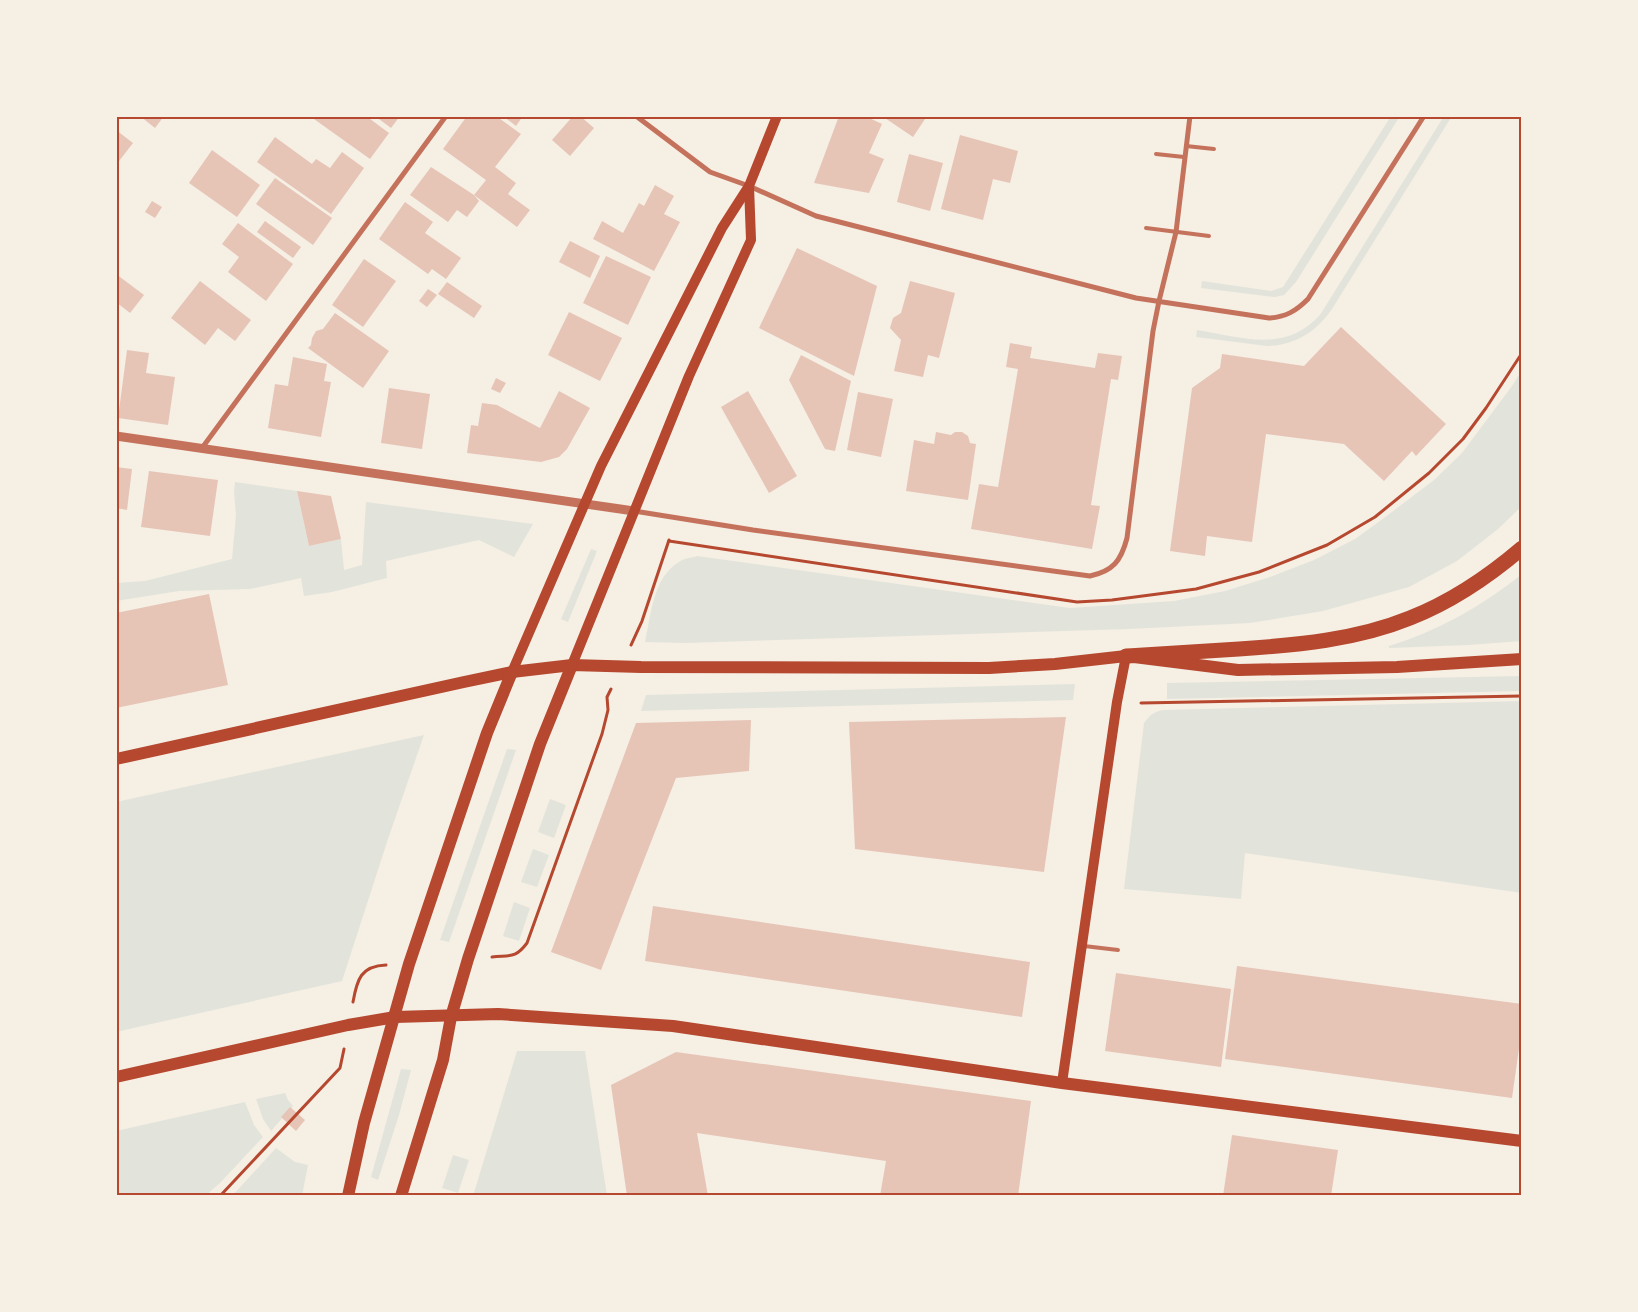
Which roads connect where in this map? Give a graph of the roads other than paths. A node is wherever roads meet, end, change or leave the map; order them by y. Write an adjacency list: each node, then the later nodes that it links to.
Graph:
1 (446, 116): 16 (street)
2 (636, 116): 10 (street)
3 (777, 116): 10 (main road)
4 (1190, 116): 6 (street)
5 (1424, 116): 14 (street)
6 (1186, 146): 7 (lane); 9 (street)
7 (1214, 149)
8 (1156, 154): 9 (lane)
9 (1184, 158): 12 (street)
10 (749, 186): 14 (street); 17 (main road); 18 (main road)
11 (1146, 228): 12 (lane)
12 (1176, 232): 13 (lane); 14 (street)
13 (1210, 236)
14 (1158, 302): 18 (street)
15 (116, 436): 16 (street)
16 (202, 449): 17 (street)
17 (584, 504): 18 (street); 23 (main road)
18 (634, 511): 22 (main road)
19 (1522, 548): 20 (highway)
20 (1126, 656): 21 (main road); 22 (main road); 25 (main road)
21 (1522, 659)
22 (572, 665): 23 (main road); 28 (main road)
23 (512, 672): 24 (main road); 27 (main road)
24 (116, 759)
25 (1082, 946): 26 (lane); 30 (main road)
26 (1118, 950)
27 (395, 1017): 28 (main road); 29 (main road); 32 (main road)
28 (451, 1017): 30 (main road); 33 (main road)
29 (116, 1077)
30 (1062, 1083): 31 (main road)
31 (1522, 1142)
32 (348, 1196)
33 (400, 1196)

